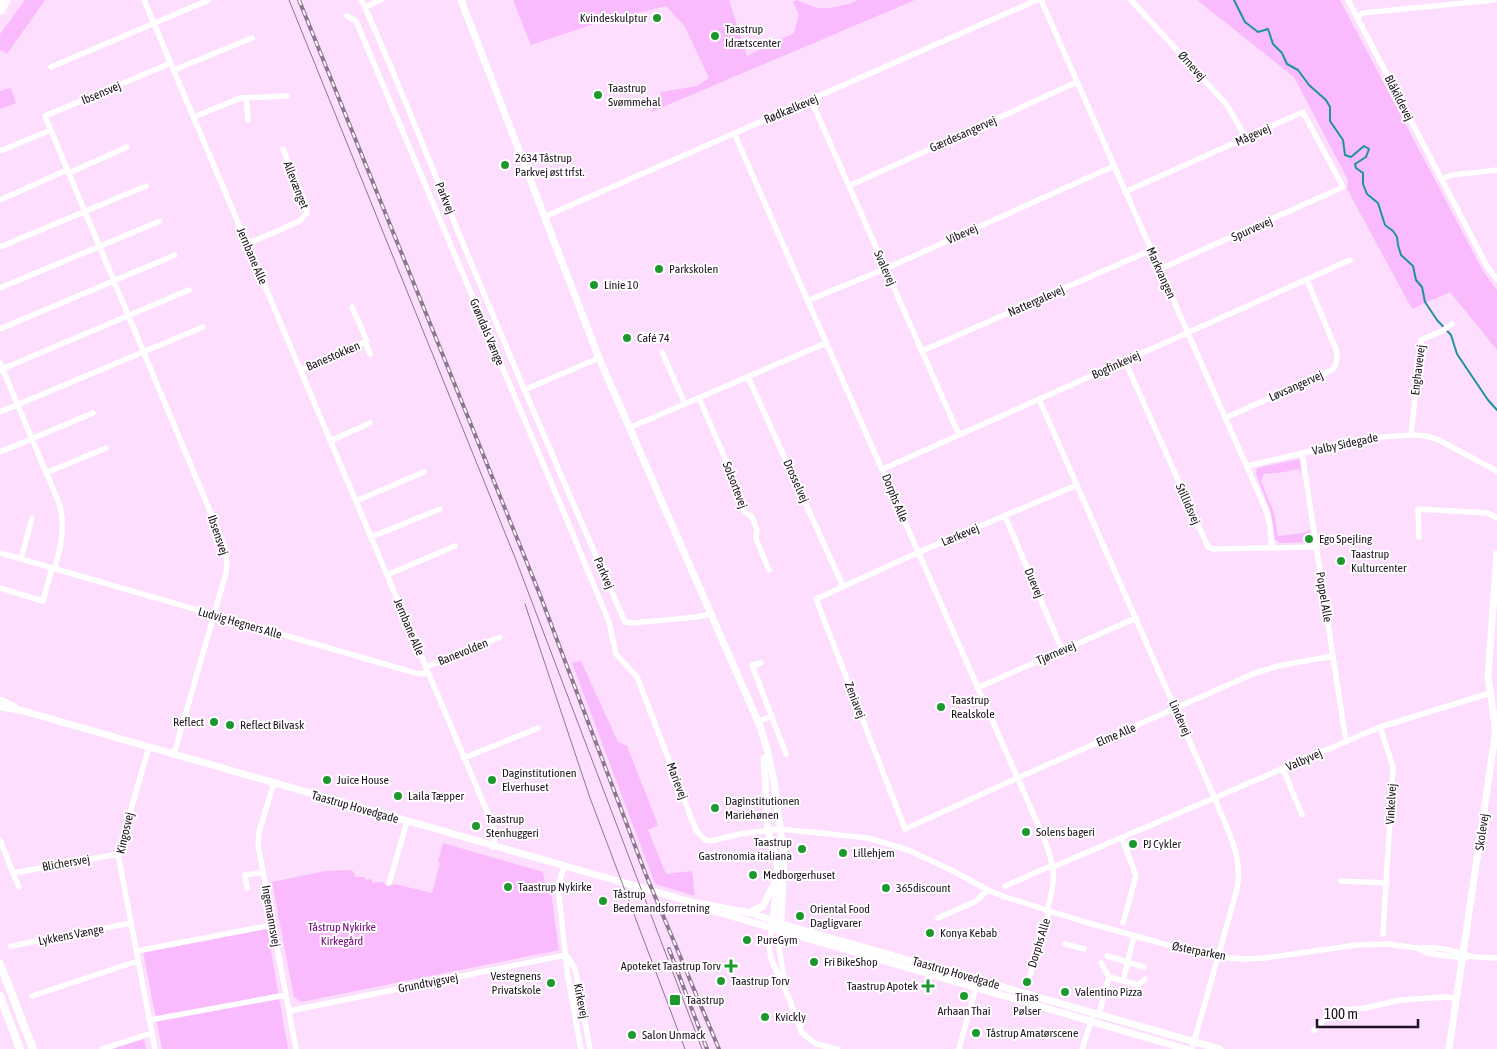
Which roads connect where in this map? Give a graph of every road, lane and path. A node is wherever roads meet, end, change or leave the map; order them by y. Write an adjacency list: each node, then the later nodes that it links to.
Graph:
1 (6, 0): 12 (highway)
2 (144, 0): 15 (street, Jernbane Alle)
3 (210, 0): 15 (street)
4 (381, 0): 11 (street, Parkvej)
5 (460, 0): 42 (street)
6 (1037, 0): 23 (street, Rødkælkevej)
7 (1041, 0): 20 (street, Markvangen)
8 (1131, 0): 28 (street, Ørnevej)
9 (1348, 0): 14 (street, Blåkildevej)
10 (1494, 0): 14 (street)
11 (364, 4): 76 (street, Parkvej)
12 (0, 10)
13 (347, 16): 123 (street, Grøndals Vænge)
14 (1356, 17): 35 (street, Blåkildevej)
15 (154, 22): 17 (street, Jernbane Alle); 18 (street)
16 (252, 38): 19 (street)
17 (171, 63): 19 (street, Jernbane Alle); 26 (street, Ibsensvej)
18 (51, 67)
19 (174, 70): 24 (street, Jernbane Alle)
20 (1077, 82): 32 (street, Markvangen); 37 (street, Gærdesangervej)
21 (287, 96): 22 (street)
22 (246, 98): 24 (street); 25 (street)
23 (811, 100): 27 (street, Rødkælkevej); 37 (street, Svalevej)
24 (194, 117): 44 (street, Jernbane Alle)
25 (248, 120)
26 (51, 130): 31 (street); 34 (street, Ibsensvej)
27 (734, 133): 42 (street, Rødkælkevej); 57 (street, Dorphs Alle)
28 (1246, 138): 38 (street, Mågevej); 39 (street, Mågevej)
29 (127, 147): 34 (street)
30 (282, 149): 44 (street, Allevænget)
31 (0, 151)
32 (1114, 166): 39 (street, Markvangen); 50 (street, Vibevej)
33 (1497, 170): 35 (street)
34 (68, 171): 40 (street); 41 (street, Ibsensvej)
35 (1441, 179): 52 (street, Blåkildevej)
36 (146, 186): 41 (street)
37 (849, 186): 50 (street, Svalevej)
38 (1343, 187): 51 (street, Spurvevej)
39 (1126, 192): 47 (street, Markvangen)
40 (2, 199)
41 (85, 212): 45 (street, Ibsensvej); 46 (street)
42 (544, 217): 70 (street)
43 (160, 221): 45 (street)
44 (247, 244): 74 (street, Jernbane Alle)
45 (100, 246): 54 (street, Ibsensvej); 55 (street)
46 (0, 247)
47 (1151, 250): 51 (street, Markvangen); 68 (street, Nattergalevej)
48 (175, 256): 54 (street)
49 (1350, 260): 53 (street, Bogfinkevej)
50 (886, 269): 57 (street, Vibevej); 68 (street, Svalevej)
51 (1160, 270): 63 (street, Markvangen)
52 (1497, 279)
53 (1307, 280): 63 (street, Bogfinkevej); 83 (street, Løvsangervej)
54 (114, 281): 59 (street, Ibsensvej); 62 (street)
55 (0, 288)
56 (189, 290): 59 (street)
57 (809, 300): 65 (street, Dorphs Alle)
58 (352, 307): 64 (street, Banestokken)
59 (129, 316): 66 (street, Ibsensvej); 73 (street)
60 (203, 326): 66 (street)
61 (1448, 327): 87 (street, Enghavevej)
62 (0, 329)
63 (1188, 333): 71 (street, Bogfinkevej); 83 (street, Markvangen)
64 (365, 342): 69 (street, Banestokken); 74 (street, Banestokken)
65 (826, 343): 75 (street); 94 (street, Dorphs Alle)
66 (144, 351): 79 (street); 119 (street, Ibsensvej)
67 (662, 352): 80 (street)
68 (922, 352): 86 (street, Svalevej)
69 (370, 354)
70 (599, 358): 76 (street); 85 (street)
71 (1125, 361): 78 (street, Bogfinkevej); 108 (street, Stillidsvej)
72 (0, 362): 73 (street)
73 (1, 370): 79 (street)
74 (301, 370): 89 (street, Jernbane Alle)
75 (748, 377): 77 (street); 116 (street, Drosselvej)
76 (524, 390): 118 (street, Parkvej)
77 (699, 398): 80 (street); 114 (street, Solsortevej)
78 (1039, 399): 86 (street, Bogfinkevej); 98 (street, Lindevej)
79 (18, 404): 81 (street); 88 (street)
80 (685, 404): 85 (street)
81 (0, 412)
82 (92, 413): 88 (street)
83 (1225, 418): 93 (street, Markvangen)
84 (370, 423): 89 (street)
85 (629, 428): 118 (street)
86 (959, 435): 94 (street, Bogfinkevej)
87 (1411, 435): 92 (street, Valby Sidegade); 95 (street, Valby Sidegade)
88 (32, 439): 91 (street); 97 (street)
89 (330, 441): 99 (street, Jernbane Alle)
90 (106, 448): 97 (street)
91 (0, 452)
92 (1302, 453): 93 (street, Valby Sidegade); 107 (street, Poppel Alle)
93 (1246, 466): 108 (street, Markvangen)
94 (883, 469): 110 (street, Dorphs Alle)
95 (1497, 471)
96 (424, 472): 99 (street)
97 (46, 473): 113 (street)
98 (1077, 485): 101 (street, Lærkevej); 120 (street, Lindevej)
99 (356, 501): 104 (street, Jernbane Alle)
100 (440, 509): 104 (street)
101 (1005, 516): 110 (street, Lærkevej); 122 (street, Duevej)
102 (32, 518): 112 (street)
103 (1497, 518): 105 (street)
104 (371, 537): 115 (street, Jernbane Alle)
105 (1419, 537)
106 (455, 546): 115 (street)
107 (1316, 547): 108 (street, Stillidsvej); 124 (street, Poppel Alle)
108 (1272, 548)
109 (0, 553): 112 (street, Ludvig Hegners Alle)
110 (918, 553): 116 (street, Lærkevej); 127 (street, Dorphs Alle)
111 (1497, 554): 128 (street, Skolevej)
112 (21, 559): 113 (street, Ludvig Hegners Alle)
113 (53, 568): 117 (street); 119 (street, Ludvig Hegners Alle)
114 (768, 570)
115 (387, 575): 126 (street, Jernbane Alle)
116 (843, 586): 150 (street, Zeniavej)
117 (0, 588)
118 (711, 614): 134 (street)
119 (214, 616): 126 (street, Ludvig Hegners Alle); 140 (street, Ibsensvej)
120 (1136, 618): 122 (street, Tjørnevej); 131 (street, Lindevej)
121 (500, 637): 126 (street, Banevolden)
122 (1062, 650): 127 (street, Tjørnevej)
123 (616, 654): 151 (street, Marievej)
124 (1333, 656): 131 (street, Elme Alle); 137 (street, Poppel Alle)
125 (761, 663): 133 (street)
126 (427, 670): 142 (street, Jernbane Alle)
127 (977, 688): 145 (street, Dorphs Alle)
128 (1490, 693): 135 (street, Valbyvej); 139 (street, Skolevej)
129 (0, 700): 132 (street, Taastrup Hovedgade)
130 (0, 706): 132 (street, Taastrup Hovedgade)
131 (1176, 709): 145 (street, Elme Alle); 147 (street, Lindevej)
132 (20, 710): 138 (street, Taastrup Hovedgade)
133 (772, 716): 134 (street); 141 (street)
134 (757, 722): 151 (street); 152 (street)
135 (1380, 727): 137 (street, Valbyvej); 164 (street, Vinkelvej)
136 (538, 728): 142 (street)
137 (1346, 742): 144 (street, Valbyvej)
138 (149, 747): 140 (street, Taastrup Hovedgade); 156 (street, Kingosvej)
139 (1495, 748): 143 (street, Skolevej)
140 (174, 754): 146 (street, Taastrup Hovedgade)
141 (786, 754)
142 (464, 758): 155 (street, Jernbane Alle)
143 (1495, 759): 185 (street, Skolevej)
144 (1283, 770): 147 (street, Valbyvej); 148 (street)
145 (1017, 778): 150 (street, Elme Alle); 157 (street, Dorphs Alle)
146 (274, 784): 149 (street, Taastrup Hovedgade); 159 (street, Ingemannsvej)
147 (1215, 798): 153 (street, Valbyvej); 188 (street, Lindevej)
148 (1302, 815)
149 (407, 822): 155 (street, Taastrup Hovedgade); 163 (street)
150 (905, 829)
151 (768, 830): 152 (street, Marievej); 161 (street)
152 (780, 830): 168 (street, Østerparken); 177 (street)
153 (1122, 838): 157 (street, Valbyvej); 175 (street)
154 (0, 840): 160 (street)
155 (494, 847): 158 (street, Taastrup Hovedgade)
156 (118, 854): 160 (street, Blichersvej); 174 (street, Kingosvej)
157 (1053, 866): 165 (street); 170 (street, Dorphs Alle)
158 (564, 867): 169 (street, Taastrup Hovedgade); 186 (street, Kirkevej)
159 (263, 872): 167 (street); 176 (street, Ingemannsvej)
160 (14, 873): 166 (street)
161 (778, 876): 171 (street); 173 (street)
162 (1341, 881): 164 (street)
163 (389, 883)
164 (1387, 883): 179 (street, Vinkelvej)
165 (1005, 886)
166 (19, 887)
167 (247, 888)
168 (988, 890): 170 (street, Østerparken); 172 (street)
169 (691, 902): 171 (street, Taastrup Hovedgade); 178 (street, Taastrup Hovedgade)
170 (1048, 911): 180 (street, Østerparken); 195 (street, Dorphs Alle)
171 (751, 912): 173 (street, Taastrup Hovedgade)
172 (938, 918)
173 (773, 920): 177 (street, Taastrup Hovedgade); 178 (street)
174 (131, 923): 182 (street, Lykkens Vænge); 184 (street, Kingosvej)
175 (1123, 923)
176 (272, 926): 184 (street); 202 (street, Ingemannsvej)
177 (781, 927): 178 (street, Taastrup Hovedgade); 197 (street, Taastrup Hovedgade); 200 (street, Taastrup Hovedgade); 201 (street)
178 (772, 929): 201 (street)
179 (1383, 934)
180 (1134, 936): 188 (street, Østerparken); 191 (street)
181 (1065, 944): 183 (street)
182 (11, 946)
183 (1084, 949)
184 (136, 951): 190 (street, Kingosvej)
185 (1465, 955): 188 (street, Østerparken); 189 (street, Østerparken); 205 (street, Skolevej)
186 (566, 956): 206 (street, Grundtvigsvej); 218 (street, Kirkevej); 219 (street, Kirkevej)
187 (1107, 956): 191 (street)
188 (1219, 957): 212 (street, Lindevej)
189 (1497, 958)
190 (138, 961): 204 (street); 208 (street, Kingosvej)
191 (1128, 962): 194 (street); 199 (street)
192 (1101, 963): 196 (street)
193 (0, 964): 214 (main road)
194 (1144, 967)
195 (1030, 975)
196 (1109, 977): 199 (street); 207 (street)
197 (978, 979): 200 (street); 207 (street, Taastrup Hovedgade)
198 (1145, 979): 199 (street)
199 (1123, 980)
200 (976, 988): 209 (street, Taastrup Hovedgade); 221 (street)
201 (786, 993): 220 (street)
202 (286, 995): 206 (street, Ingemannsvej); 208 (street)
203 (0, 996): 213 (main road)
204 (32, 996)
205 (1456, 998): 210 (street); 225 (street, Skolevej)
206 (289, 1011): 217 (street, Ingemannsvej)
207 (1096, 1013): 209 (street); 212 (street, Taastrup Hovedgade)
208 (150, 1020): 211 (street, Kingosvej)
209 (1091, 1021): 222 (street); 223 (street, Taastrup Hovedgade)
210 (1314, 1030)
211 (152, 1032): 215 (street); 216 (street, Kingosvej)
212 (1197, 1046): 224 (street, Taastrup Hovedgade)
213 (20, 1049)
214 (33, 1049)
215 (102, 1049)
216 (155, 1049)
217 (296, 1049)
218 (581, 1049)
219 (590, 1049)
220 (836, 1049)
221 (959, 1049)
222 (1082, 1049)
223 (1186, 1049)
224 (1220, 1049)
225 (1449, 1049)

